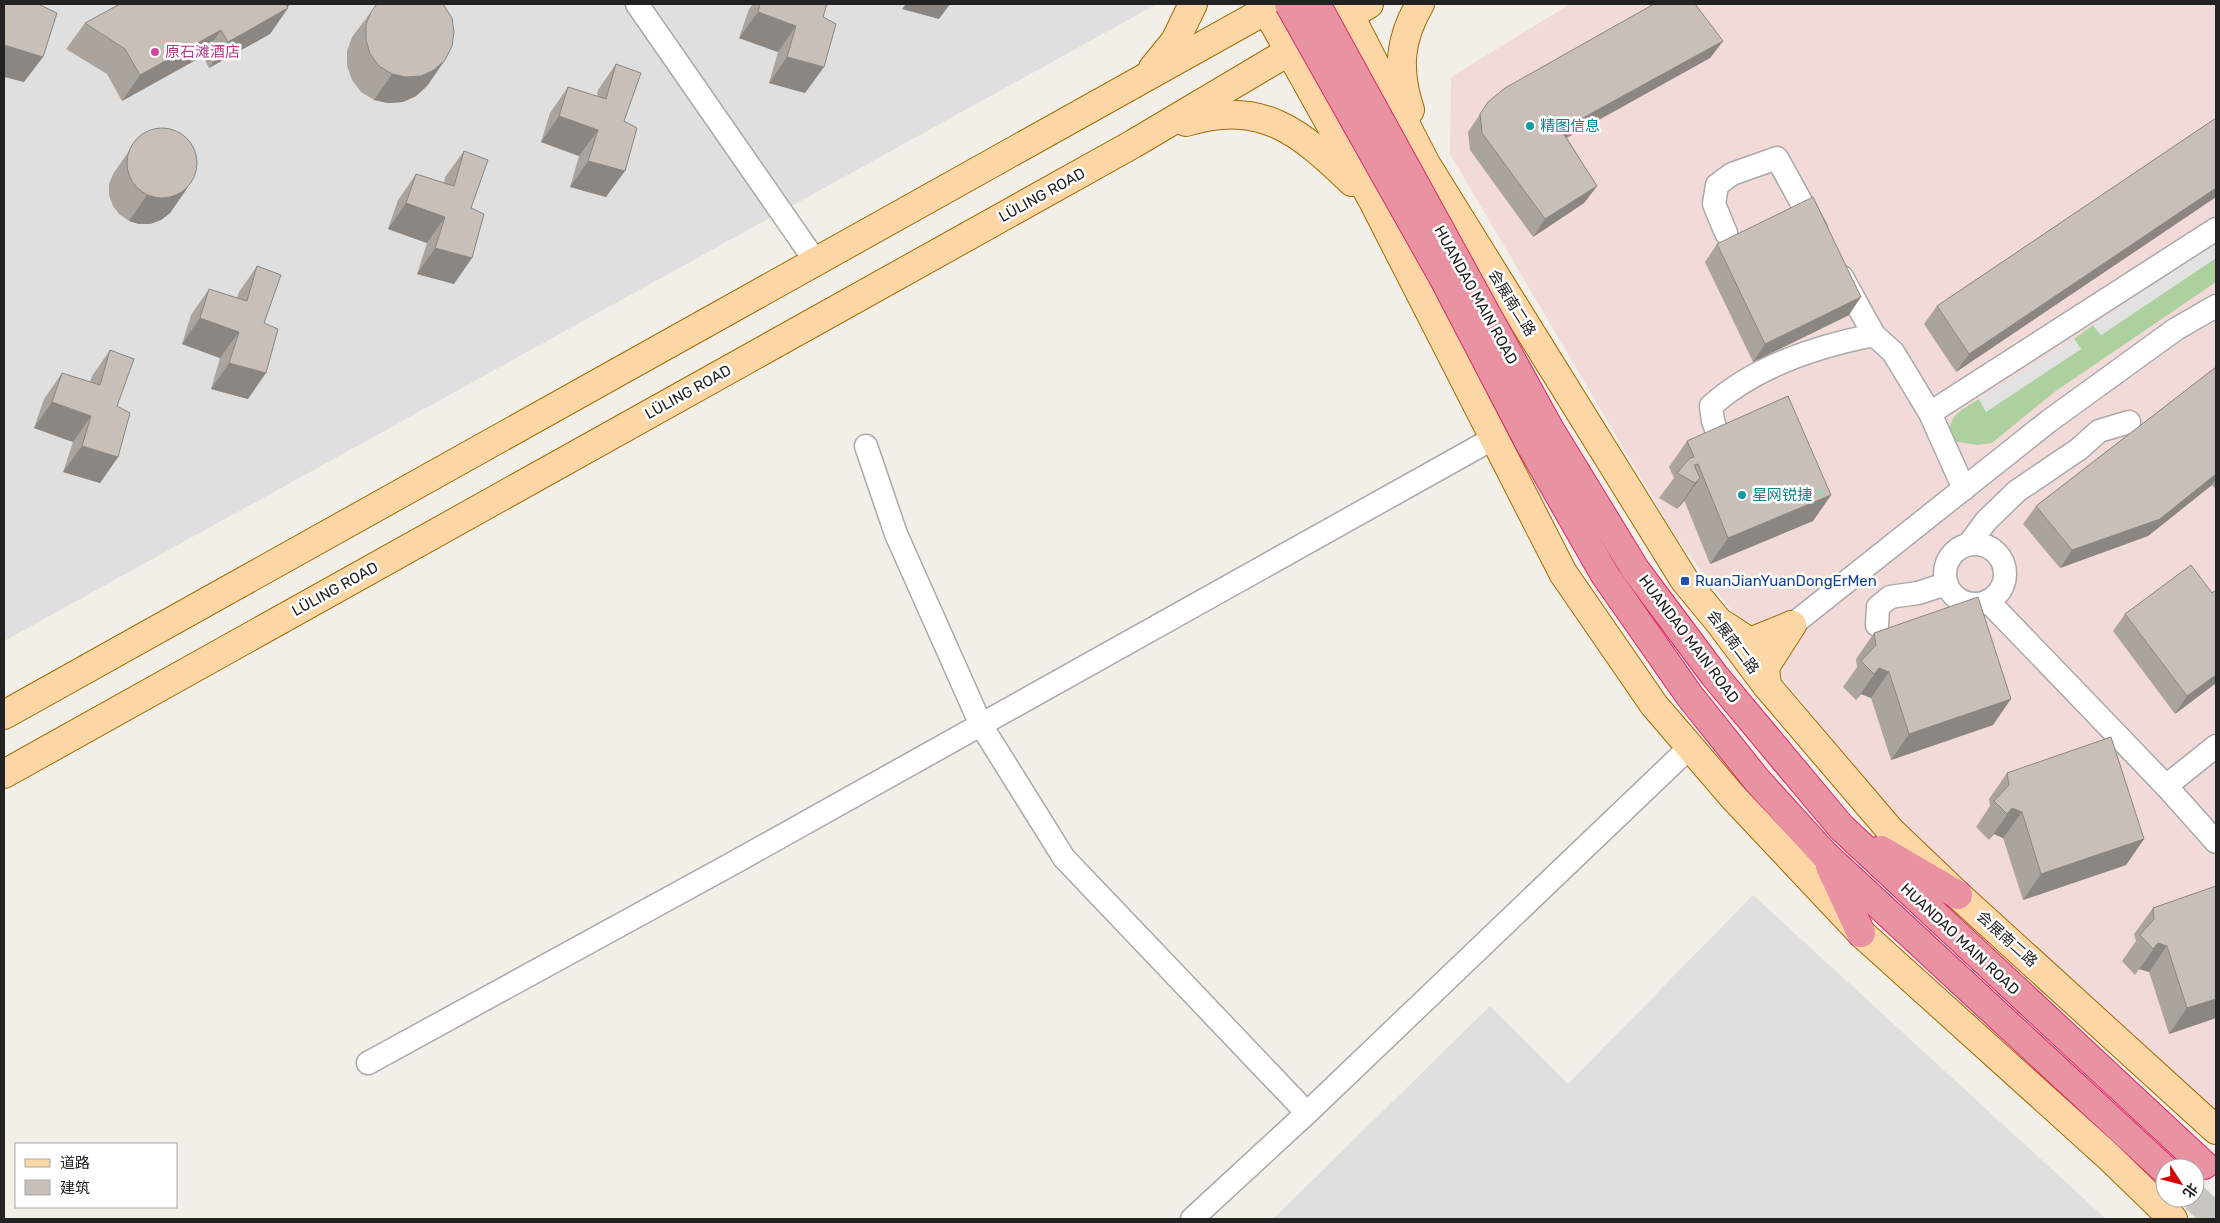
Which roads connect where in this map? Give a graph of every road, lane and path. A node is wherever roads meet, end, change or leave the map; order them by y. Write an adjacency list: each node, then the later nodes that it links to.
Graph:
1 (637, 4): 14 (street)
2 (1193, 4): 8 (main road)
3 (1316, 4): 19 (highway, HUANDAO MAIN ROAD, bridge)
4 (1420, 4): 10 (main road)
5 (1274, 5): 7 (main road); 8 (main road); 19 (highway, HUANDAO MAIN ROAD, bridge)
6 (1354, 8): 7 (main road, LÜLING ROAD); 10 (main road, 会展南二路)
7 (1290, 51): 9 (main road, LÜLING ROAD); 11 (main road)
8 (1146, 78): 14 (main road)
9 (1134, 144): 11 (main road); 35 (main road, LÜLING ROAD)
10 (1426, 164): 11 (main road); 27 (main road, 会展南二路)
11 (1373, 201): 20 (main road)
12 (2216, 229): 17 (street)
13 (1726, 233): 16 (street)
14 (816, 262): 31 (main road)
15 (2216, 306): 23 (street)
16 (1874, 335): 17 (street); 21 (street)
17 (1930, 412): 23 (street)
18 (2129, 422): 24 (street)
19 (1540, 436): 37 (highway, HUANDAO MAIN ROAD); 39 (highway, HUANDAO MAIN ROAD)
20 (1494, 438): 32 (street); 34 (main road)
21 (1720, 440)
22 (866, 446): 32 (street)
23 (1964, 489): 28 (street)
24 (1969, 544): 25 (street); 26 (street)
25 (1946, 584): 26 (street); 29 (street)
26 (1988, 601): 36 (street)
27 (1719, 622): 28 (main road); 30 (main road, 会展南二路)
28 (1792, 625): 30 (main road)
29 (1877, 625)
30 (1767, 686): 40 (main road, 会展南二路)
31 (4, 715)
32 (981, 725): 42 (street); 43 (street)
33 (2216, 746): 36 (street)
34 (1690, 747): 41 (main road); 43 (street)
35 (4, 774)
36 (2166, 786): 38 (street)
37 (1841, 827): 40 (highway); 45 (highway, HUANDAO MAIN ROAD)
38 (2216, 842)
39 (1824, 854): 41 (highway); 46 (highway, HUANDAO MAIN ROAD)
40 (1958, 895): 44 (main road, 会展南二路)
41 (1861, 933): 48 (main road)
42 (368, 1064)
43 (1307, 1114): 47 (street)
44 (2216, 1130)
45 (2195, 1158)
46 (2155, 1161)
47 (1192, 1219)
48 (2173, 1219)

